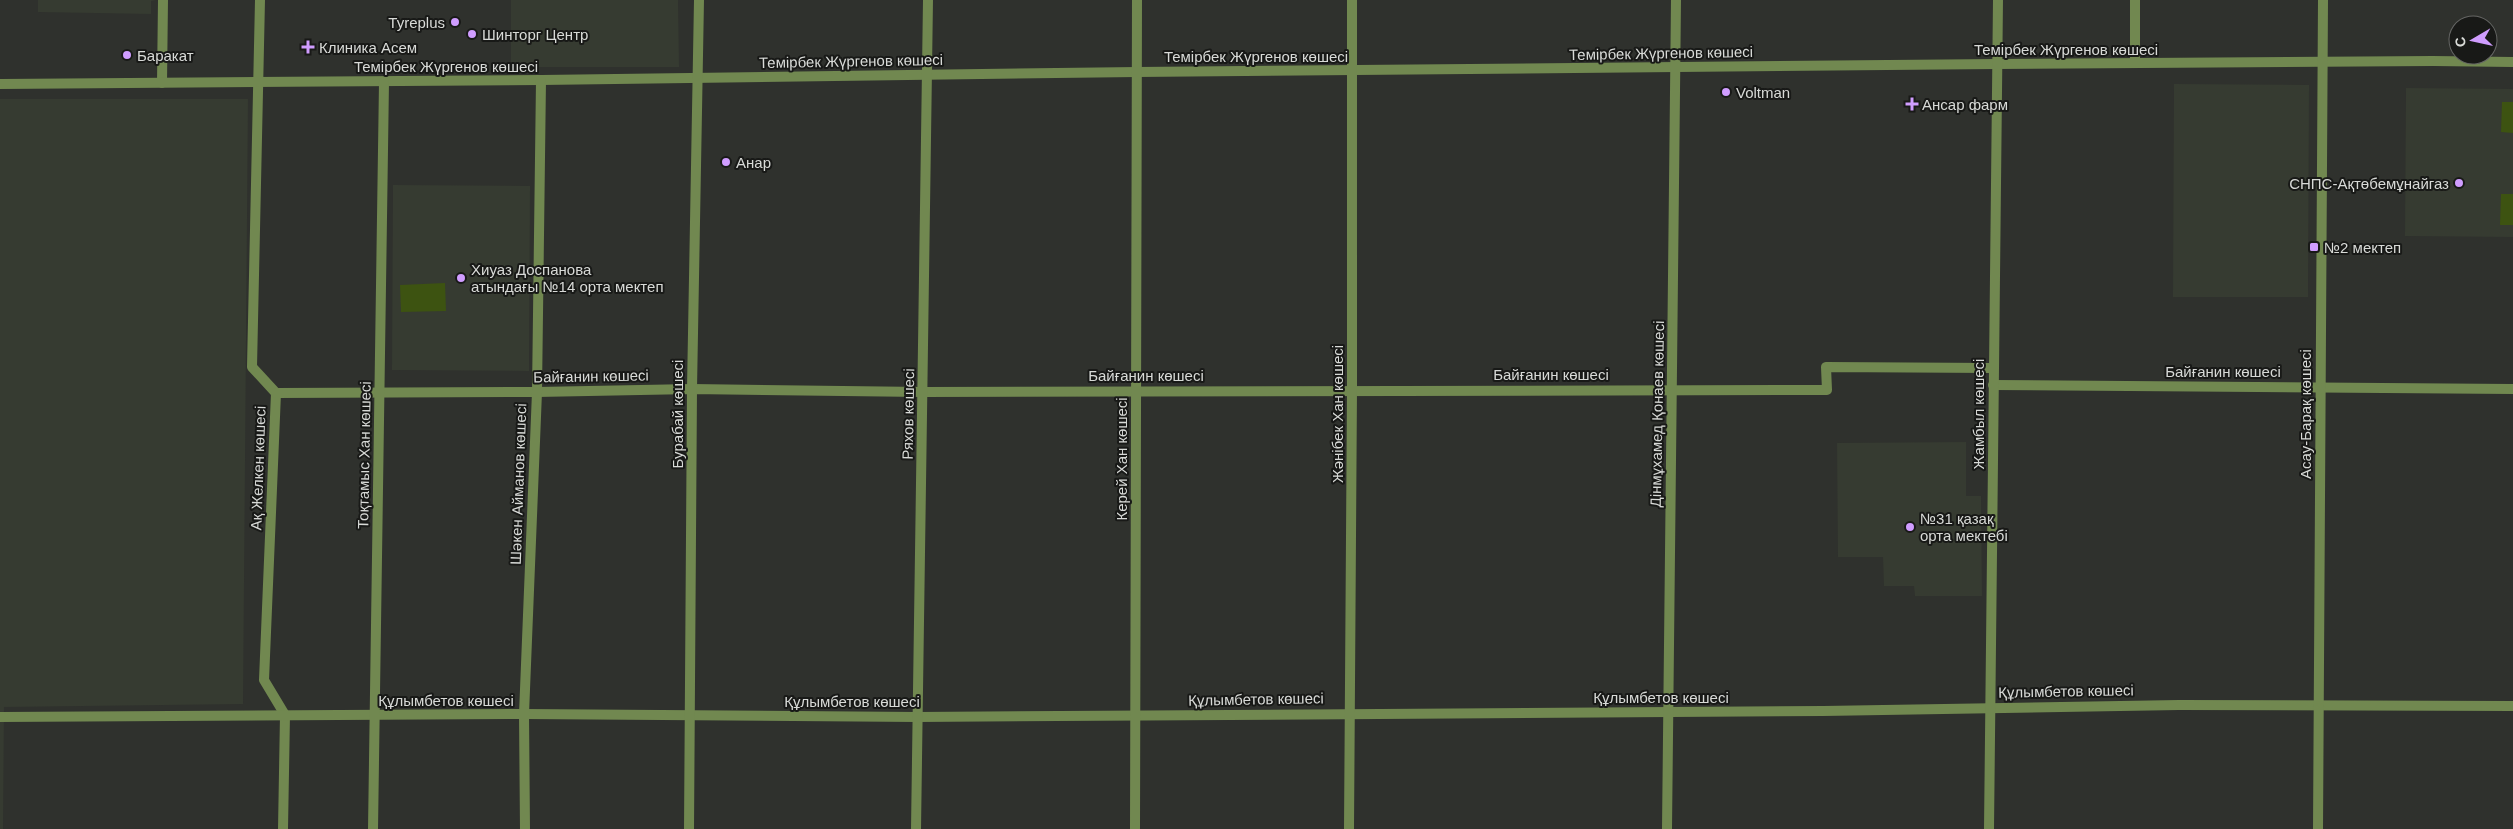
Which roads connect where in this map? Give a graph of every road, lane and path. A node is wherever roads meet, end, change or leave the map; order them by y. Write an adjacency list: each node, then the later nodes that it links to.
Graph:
1 (163, 0): 23 (street)
2 (260, 0): 21 (street, Ақ Желкен көшесі)
3 (700, 0): 19 (street, Бурабай көшесі)
4 (928, 0): 18 (street, Ряхов көшесі)
5 (1136, 0): 17 (street, Керей Хан көшесі)
6 (1352, 0): 16 (street, Жәнібек Хан көшесі)
7 (1676, 0): 15 (street, Дінмұхамед Қонаев көшесі)
8 (1998, 0): 14 (street, Жамбыл көшесі)
9 (2135, 0): 13 (street)
10 (2323, 0): 11 (street, Асау-Барақ көшесі)
11 (2322, 62): 12 (street, Темірбек Жүргенов көшесі); 13 (street, Темірбек Жүргенов көшесі); 27 (street, Асау-Барақ көшесі)
12 (2513, 62)
13 (2135, 63): 14 (street, Темірбек Жүргенов көшесі)
14 (1997, 64): 15 (street, Темірбек Жүргенов көшесі); 25 (street, Жамбыл көшесі)
15 (1674, 68): 16 (street, Темірбек Жүргенов көшесі); 29 (street, Дінмұхамед Қонаев көшесі)
16 (1351, 71): 17 (street, Темірбек Жүргенов көшесі); 32 (street, Жәнібек Хан көшесі)
17 (1137, 72): 18 (street, Темірбек Жүргенов көшесі); 31 (street, Керей Хан көшесі)
18 (928, 75): 19 (street, Темірбек Жүргенов көшесі); 35 (street, Ряхов көшесі)
19 (698, 78): 20 (street, Темірбек Жүргенов көшесі); 28 (street, Бурабай көшесі)
20 (541, 80): 22 (street, Темірбек Жүргенов көшесі); 34 (street, Шәкен Айманов көшесі)
21 (258, 81): 22 (street, Темірбек Жүргенов көшесі); 23 (street, Темірбек Жүргенов көшесі); 36 (street, Ақ Желкен көшесі)
22 (384, 82): 33 (street, Тоқтамыс Хан көшесі)
23 (162, 83): 24 (street, Темірбек Жүргенов көшесі)
24 (0, 84)
25 (1993, 368): 26 (street, Жамбыл көшесі); 29 (street, Байғанин көшесі)
26 (1993, 385): 27 (street, Байғанин көшесі); 38 (street, Жамбыл көшесі)
27 (2320, 386): 30 (street, Байғанин көшесі); 37 (street, Асау-Барақ көшесі)
28 (692, 389): 34 (street, Байғанин көшесі); 35 (street, Байғанин көшесі); 44 (street, Бурабай көшесі)
29 (1673, 389): 32 (street, Байғанин көшесі); 41 (street, Дінмұхамед Қонаев көшесі)
30 (2513, 389)
31 (1136, 390): 32 (street, Байғанин көшесі); 35 (street, Байғанин көшесі); 45 (street, Керей Хан көшесі)
32 (1352, 390): 40 (street, Жәнібек Хан көшесі)
33 (380, 392): 34 (street, Байғанин көшесі); 36 (street, Байғанин көшесі); 46 (street, Тоқтамыс Хан көшесі)
34 (537, 392): 42 (street, Шәкен Айманов көшесі)
35 (923, 392): 48 (street, Ряхов көшесі)
36 (276, 393): 43 (street, Ақ Желкен көшесі)
37 (2318, 705): 38 (street, Құлымбетов көшесі); 39 (street, Құлымбетов көшесі); 58 (street, Асау-Барақ көшесі)
38 (1991, 706): 41 (street, Құлымбетов көшесі); 57 (street, Жамбыл көшесі)
39 (2513, 706)
40 (1349, 712): 41 (street, Құлымбетов көшесі); 45 (street, Құлымбетов көшесі); 55 (street, Жәнібек Хан көшесі)
41 (1668, 712): 56 (street, Дінмұхамед Қонаев көшесі)
42 (524, 714): 44 (street, Құлымбетов көшесі); 46 (street, Құлымбетов көшесі); 51 (street, Шәкен Айманов көшесі)
43 (285, 715): 46 (street, Құлымбетов көшесі); 47 (street, Құлымбетов көшесі); 49 (street)
44 (690, 715): 48 (street, Құлымбетов көшесі); 52 (street, Бурабай көшесі)
45 (1135, 715): 48 (street, Құлымбетов көшесі); 54 (street, Керей Хан көшесі)
46 (374, 716): 50 (street, Тоқтамыс Хан көшесі)
47 (0, 717)
48 (917, 717): 53 (street, Ряхов көшесі)
49 (283, 829)
50 (373, 829)
51 (525, 829)
52 (690, 829)
53 (916, 829)
54 (1134, 829)
55 (1349, 829)
56 (1667, 829)
57 (1989, 829)
58 (2318, 829)

